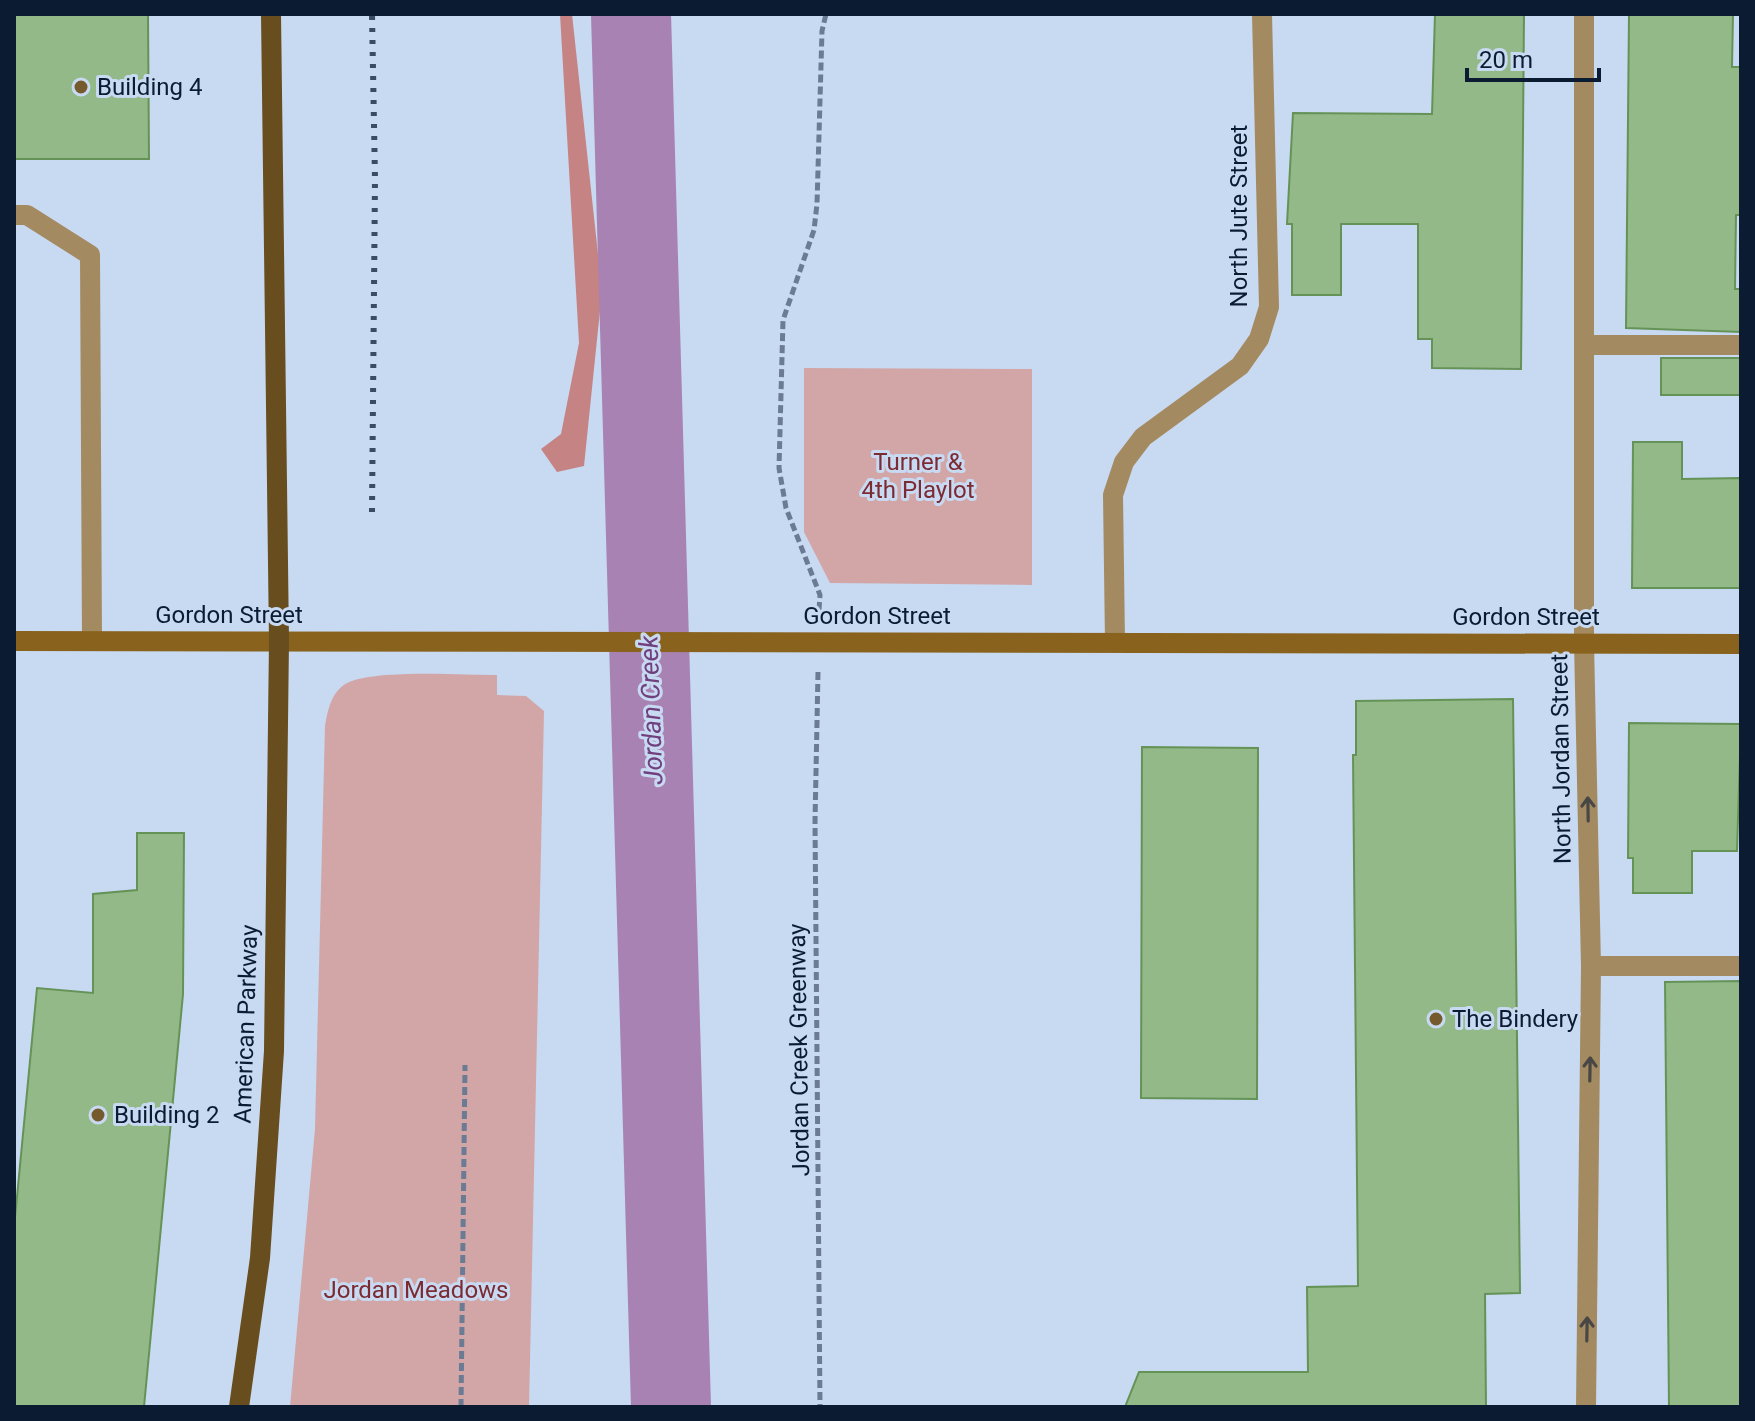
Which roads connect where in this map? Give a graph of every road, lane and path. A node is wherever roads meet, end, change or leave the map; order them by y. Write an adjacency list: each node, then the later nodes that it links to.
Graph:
1 (271, 14): 11 (main road, American Parkway)
2 (826, 14): 8 (path)
3 (1262, 14): 12 (street, North Jute Street)
4 (1584, 14): 6 (street, North Jordan Street)
5 (14, 215): 10 (street)
6 (1584, 345): 7 (street); 13 (street, North Jordan Street)
7 (1741, 345)
8 (820, 595)
9 (14, 641): 10 (street, Gordon Street)
10 (92, 641): 11 (street, Gordon Street)
11 (279, 641): 12 (street, Gordon Street); 19 (main road, American Parkway)
12 (1115, 642): 13 (street, Gordon Street)
13 (1584, 643): 14 (street, Gordon Street); 16 (street, North Jordan Street, one-way to 13)
14 (1741, 644)
15 (818, 692): 21 (path, Jordan Creek Greenway)
16 (1591, 966): 17 (street); 22 (street, North Jordan Street, one-way to 16)
17 (1741, 966)
18 (465, 1065): 20 (path)
19 (239, 1407)
20 (461, 1407)
21 (820, 1407)
22 (1586, 1407)

